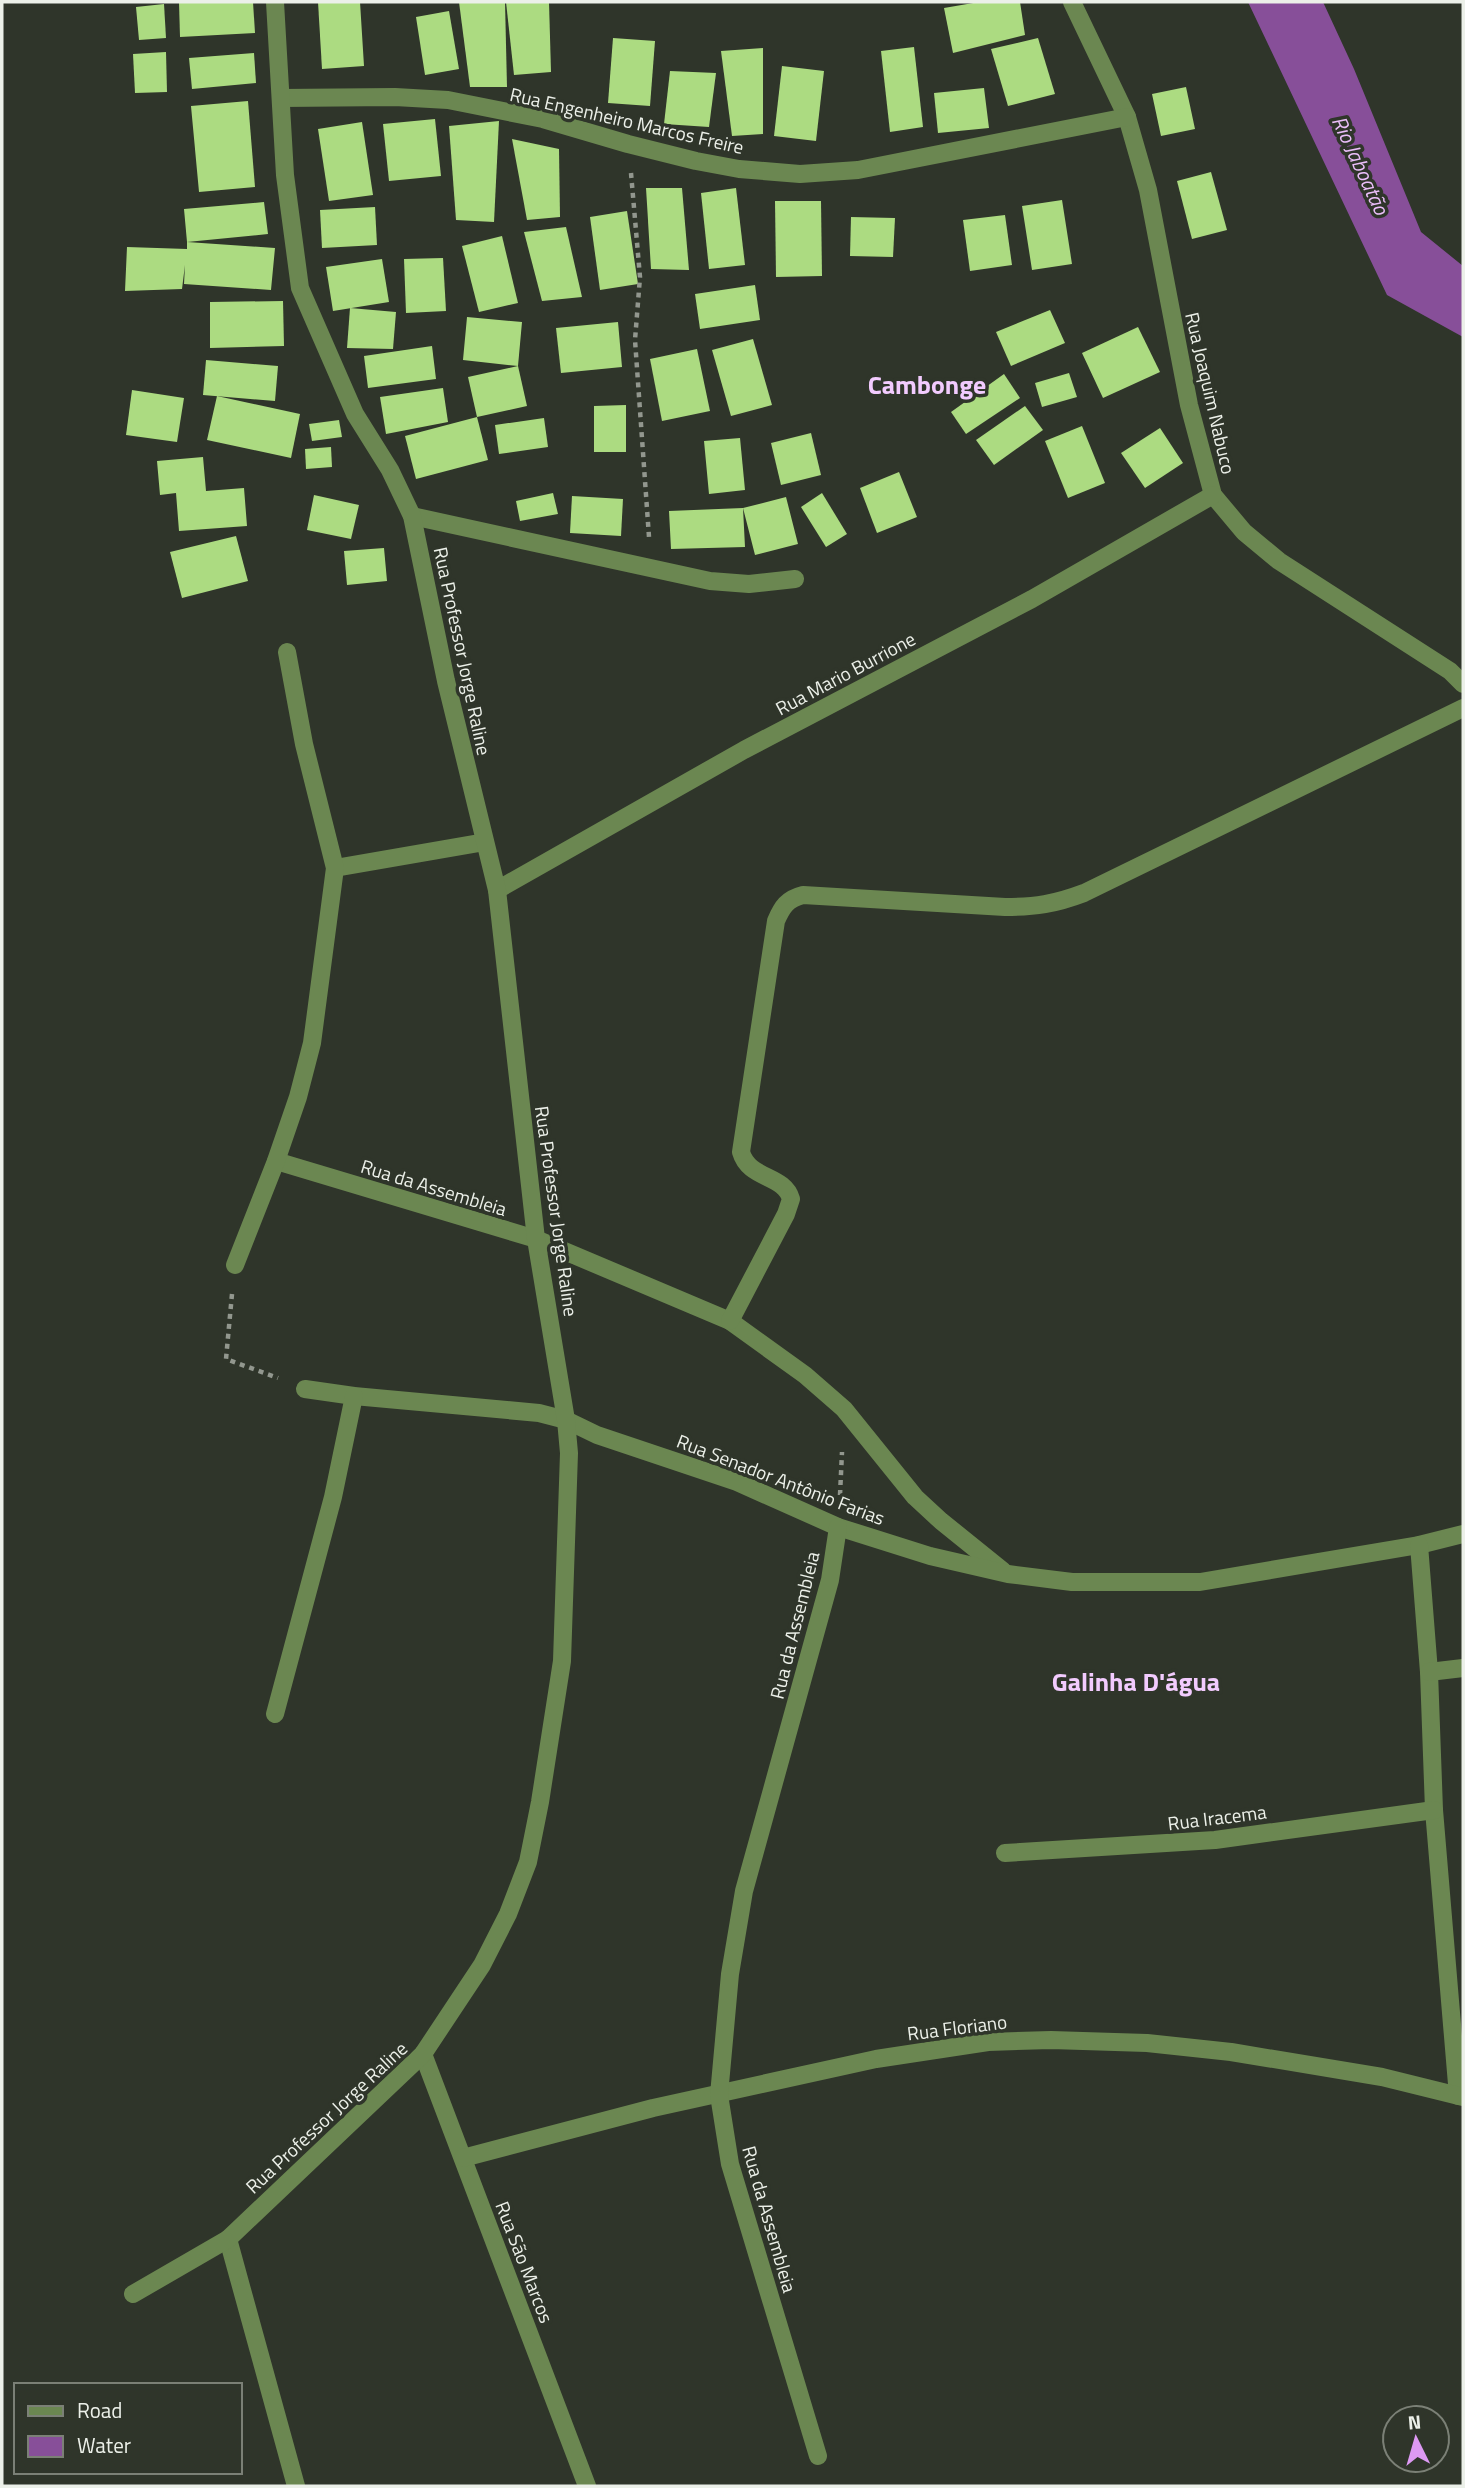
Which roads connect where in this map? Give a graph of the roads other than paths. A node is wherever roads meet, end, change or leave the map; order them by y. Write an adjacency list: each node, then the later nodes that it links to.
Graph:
1 (275, 2): 3 (street, Rua Professor Jorge Raline)
2 (1072, 2): 4 (street, Rua Joaquim Nabuco)
3 (281, 98): 4 (street, Rua Engenheiro Marcos Freire); 6 (street, Rua Professor Jorge Raline)
4 (1127, 117): 5 (street, Rua Joaquim Nabuco)
5 (1213, 495): 9 (street, Rua Joaquim Nabuco); 13 (street, Rua Mario Burrione)
6 (412, 516): 7 (street); 11 (street, Rua Professor Jorge Raline)
7 (795, 579)
8 (287, 652): 12 (street)
9 (1463, 684)
10 (1463, 708): 17 (street)
11 (485, 842): 12 (street); 13 (street, Rua Professor Jorge Raline)
12 (335, 869): 14 (street)
13 (497, 890): 15 (street, Rua Professor Jorge Raline)
14 (276, 1161): 15 (street, Rua da Assembleia); 16 (street)
15 (536, 1239): 17 (street, Rua da Assembleia); 20 (street, Rua Professor Jorge Raline)
16 (235, 1265)
17 (730, 1321): 24 (street, Rua da Assembleia)
18 (305, 1389): 19 (street, Rua Senador Antônio Farias)
19 (354, 1396): 20 (street, Rua Senador Antônio Farias); 27 (street)
20 (566, 1420): 21 (street, Rua Senador Antônio Farias); 30 (street, Rua Professor Jorge Raline)
21 (838, 1527): 24 (street, Rua Senador Antônio Farias); 31 (street, Rua da Assembleia)
22 (1463, 1534): 23 (street, Rua Senador Antônio Farias)
23 (1419, 1545): 24 (street, Rua Senador Antônio Farias); 26 (street)
24 (1007, 1574)
25 (1463, 1668): 26 (street)
26 (1429, 1672): 28 (street)
27 (275, 1714)
28 (1434, 1810): 29 (street, Rua Iracema); 32 (street)
29 (1004, 1853)
30 (423, 2054): 33 (street, Rua São Marcos); 34 (street, Rua Professor Jorge Raline)
31 (719, 2095): 32 (street, Rua Floriano); 33 (street, Rua Floriano); 36 (street, Rua da Assembleia)
32 (1461, 2096)
33 (463, 2158): 38 (street, Rua São Marcos)
34 (228, 2239): 35 (street, Rua Professor Jorge Raline); 37 (street)
35 (133, 2294)
36 (818, 2456)
37 (296, 2486)
38 (587, 2486)

